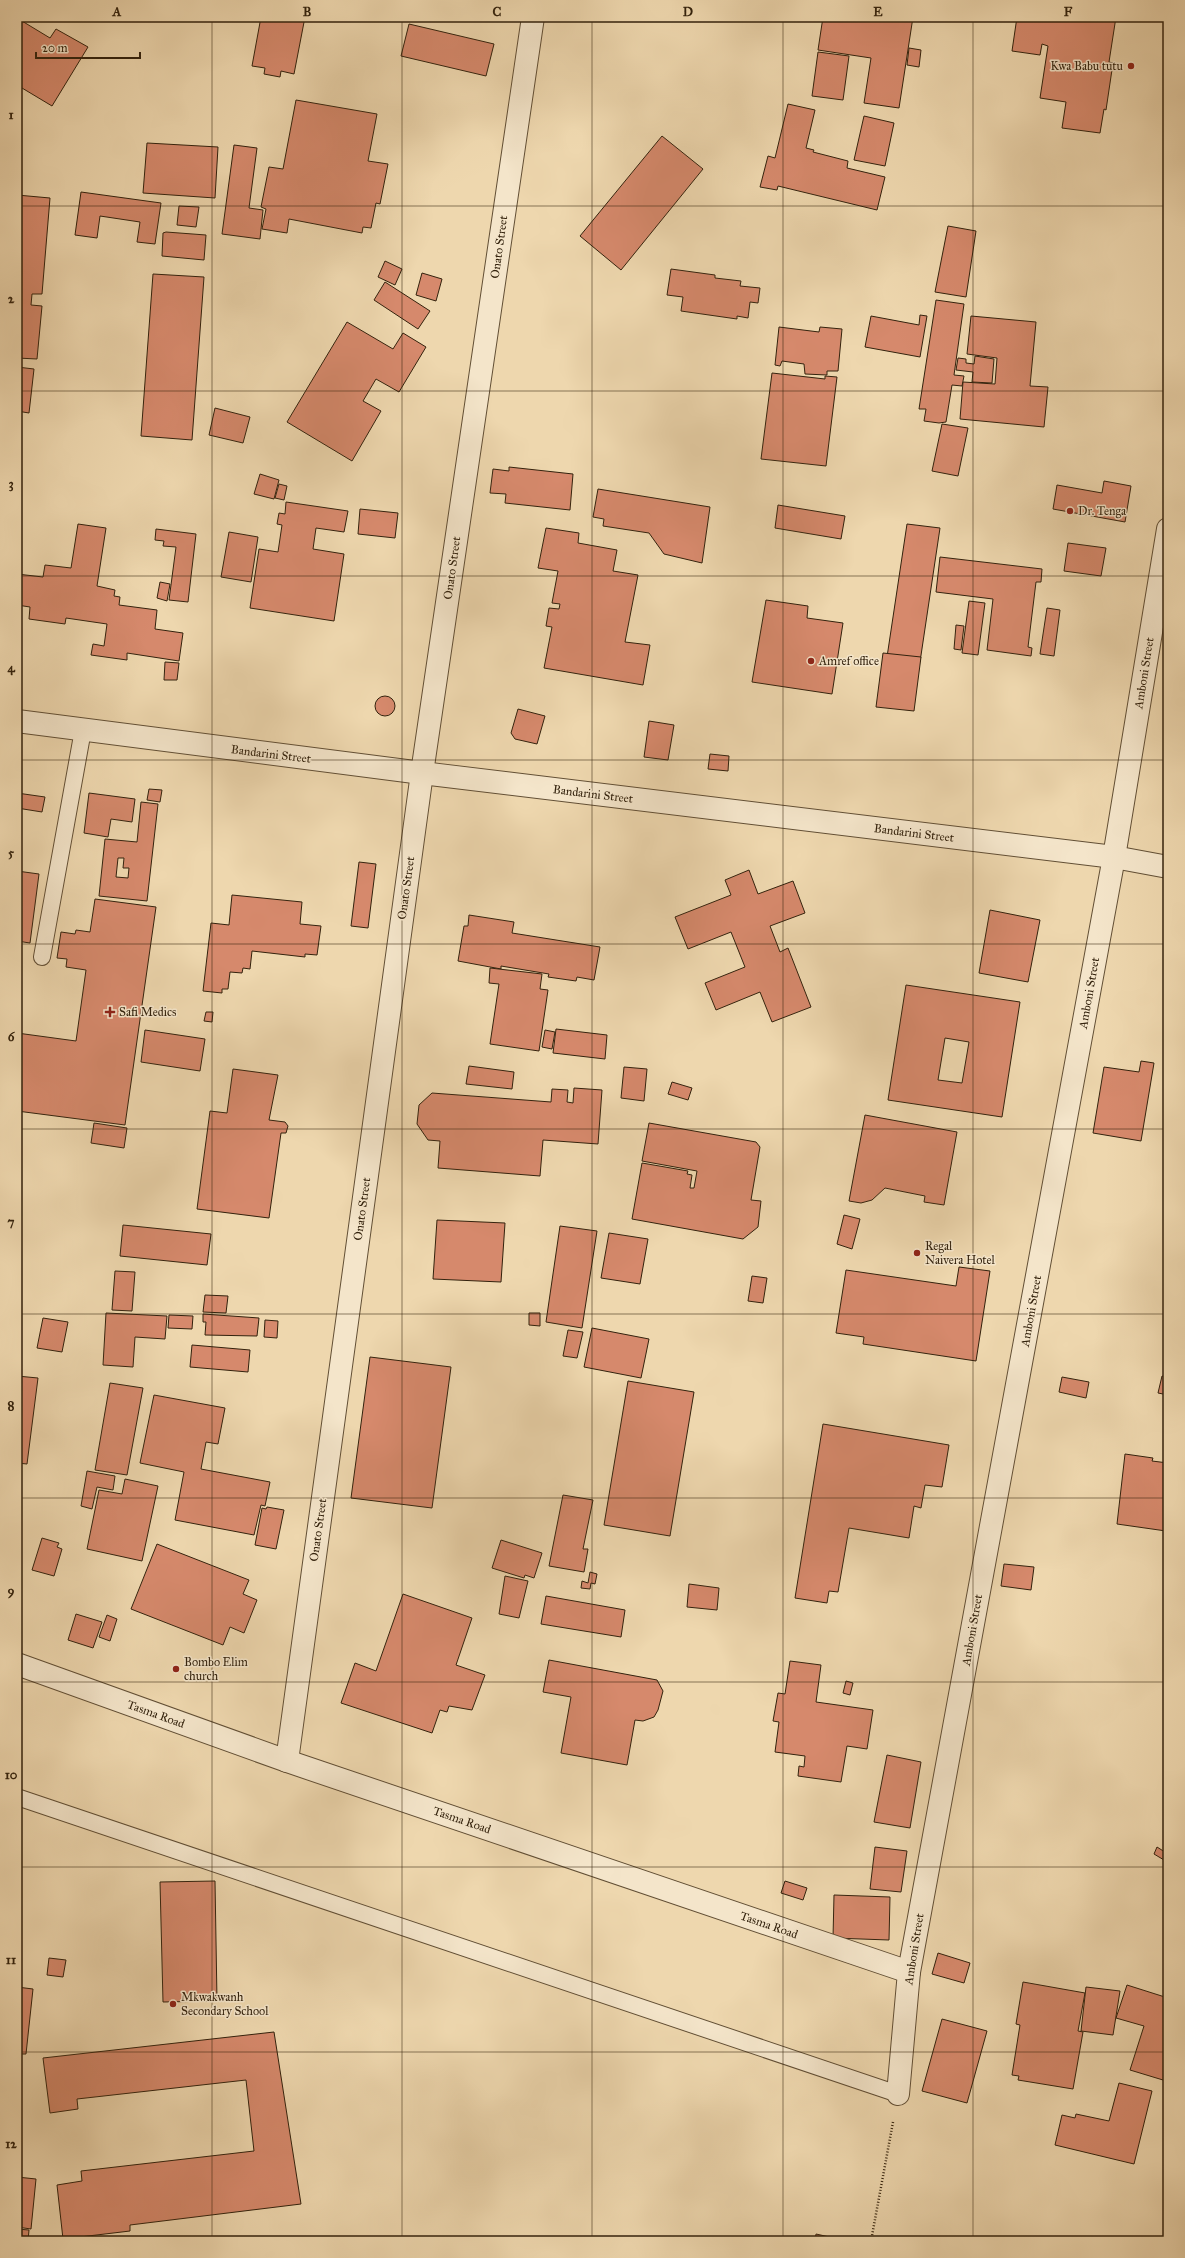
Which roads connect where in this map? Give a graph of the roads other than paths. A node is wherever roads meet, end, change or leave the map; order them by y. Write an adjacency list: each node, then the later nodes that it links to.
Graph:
1 (533, 17): 5 (street, Onato Street)
2 (1168, 529): 6 (street, Amboni Street)
3 (17, 721): 4 (street, Bandarini Street)
4 (83, 730): 5 (street, Bandarini Street); 8 (lane)
5 (422, 774): 6 (street, Bandarini Street); 10 (street, Onato Street)
6 (1114, 857): 7 (street, Bandarini Street); 12 (street, Amboni Street)
7 (1168, 867)
8 (42, 957)
9 (17, 1664): 10 (street, Tasma Road)
10 (287, 1761): 12 (street, Tasma Road)
11 (17, 1797): 13 (lane)
12 (909, 1972): 13 (street, Amboni Street)
13 (898, 2094)

